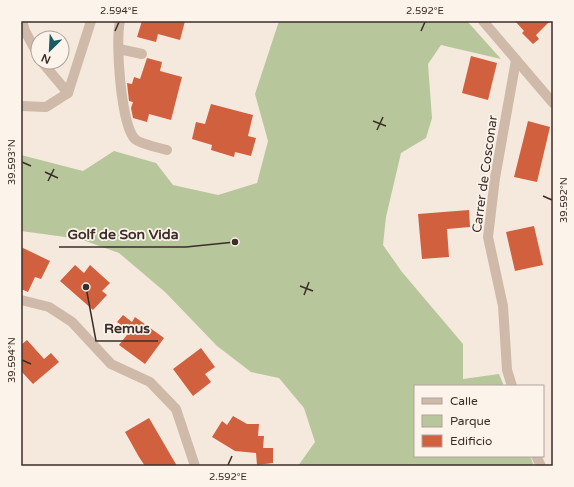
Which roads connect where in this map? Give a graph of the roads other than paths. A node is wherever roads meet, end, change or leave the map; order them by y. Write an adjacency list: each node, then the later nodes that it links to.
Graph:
1 (22, 21): 5 (street)
2 (91, 21): 10 (street)
3 (120, 21): 6 (street)
4 (483, 21): 8 (street)
5 (30, 40)
6 (119, 49): 7 (street); 13 (street)
7 (142, 54)
8 (516, 60): 11 (street); 15 (street, Carrer de Cosconar)
9 (49, 70): 10 (street)
10 (68, 93): 12 (street)
11 (553, 103)
12 (21, 106)
13 (167, 150)
14 (21, 300): 17 (street)
15 (512, 385)
16 (536, 457): 18 (street)
17 (196, 466)
18 (541, 466)

